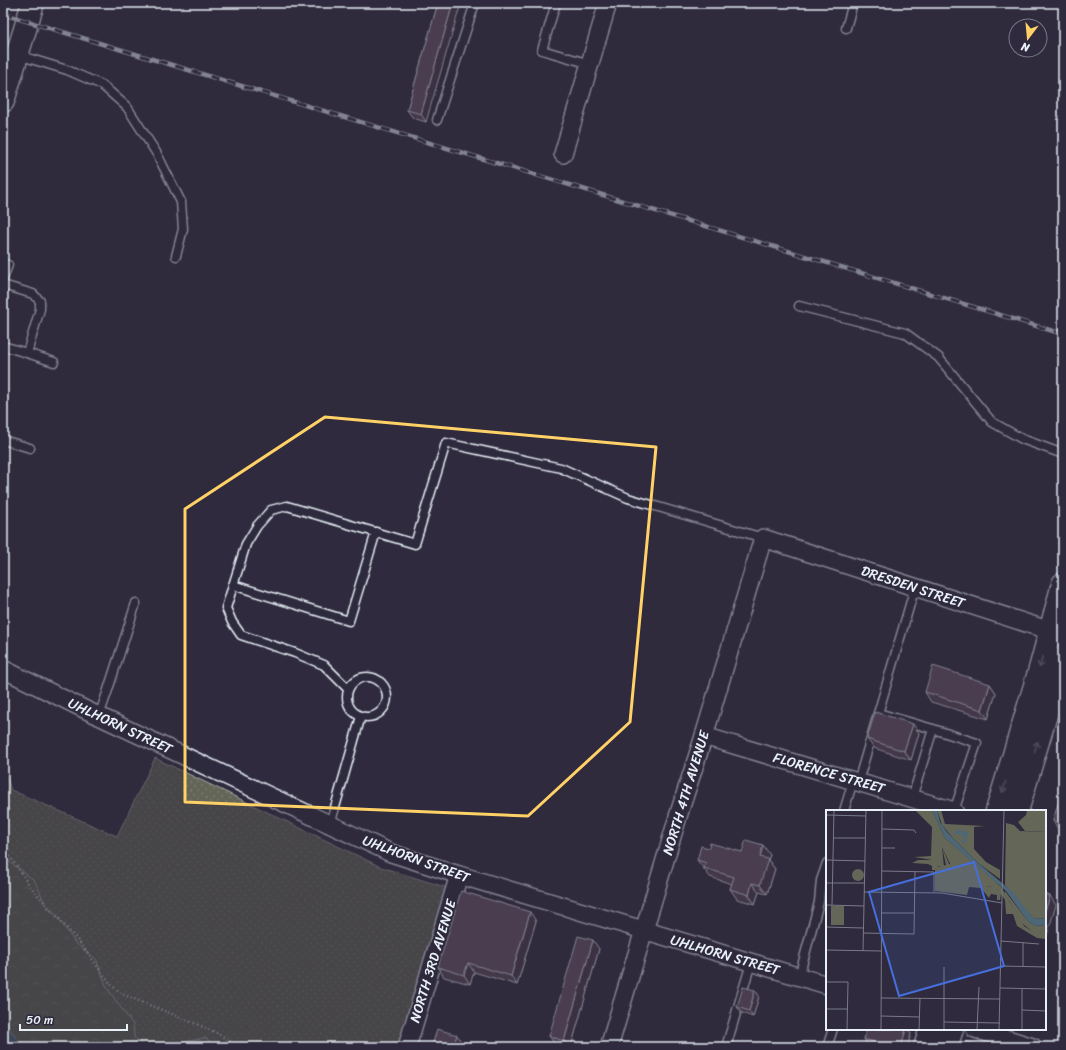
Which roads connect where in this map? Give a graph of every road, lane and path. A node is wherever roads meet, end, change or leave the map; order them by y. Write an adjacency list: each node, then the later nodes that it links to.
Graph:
1 (33, 3): 7 (main road)
2 (475, 3): 10 (lane)
3 (556, 3): 8 (lane)
4 (608, 3): 8 (street)
5 (853, 3): 6 (lane)
6 (846, 28)
7 (17, 55): 9 (main road); 12 (lane)
8 (590, 64): 11 (street)
9 (3, 102)
10 (437, 120)
11 (563, 154)
12 (176, 256)
13 (3, 263): 14 (lane)
14 (3, 279)
15 (3, 285): 18 (lane)
16 (799, 306): 22 (lane)
17 (3, 346): 18 (lane)
18 (27, 353): 19 (lane)
19 (54, 362)
20 (3, 440): 21 (lane)
21 (30, 448)
22 (1063, 454)
23 (376, 532): 24 (lane); 26 (lane); 26 (lane)
24 (763, 538): 27 (street, DRESDEN STREET); 37 (street, NORTH 4TH AVENUE)
25 (1063, 584): 29 (main road)
26 (233, 585): 32 (lane)
27 (914, 587): 29 (street, DRESDEN STREET); 33 (lane)
28 (136, 604): 34 (lane)
29 (1057, 633): 43 (main road, one-way to 43)
30 (1063, 658): 44 (main road, one-way to 30)
31 (3, 669): 34 (street, UHLHORN STREET)
32 (348, 689): 35 (lane); 35 (lane)
33 (878, 713): 36 (lane); 38 (lane)
34 (99, 716): 45 (street, UHLHORN STREET)
35 (360, 716): 45 (lane)
36 (933, 729): 39 (lane); 42 (lane)
37 (704, 736): 38 (street, FLORENCE STREET); 50 (street, NORTH 4TH AVENUE)
38 (856, 781): 39 (street, FLORENCE STREET); 40 (lane)
39 (912, 798): 41 (street, FLORENCE STREET)
40 (844, 810)
41 (951, 810)
42 (954, 810)
43 (997, 810)
44 (1017, 810)
45 (330, 825): 48 (street, UHLHORN STREET)
46 (3, 846): 58 (path)
47 (826, 866): 49 (lane)
48 (459, 875): 50 (street, UHLHORN STREET); 59 (street, NORTH 3RD AVENUE)
49 (823, 903): 52 (lane)
50 (644, 931): 51 (street, UHLHORN STREET); 60 (street, NORTH 4TH AVENUE)
51 (751, 963): 52 (street, UHLHORN STREET); 61 (lane)
52 (799, 977): 53 (street, UHLHORN STREET)
53 (826, 985)
54 (833, 1030): 62 (lane)
55 (931, 1030): 63 (main road)
56 (952, 1030): 64 (main road)
57 (978, 1030): 65 (street)
58 (235, 1047)
59 (408, 1047)
60 (609, 1047)
61 (726, 1047)
62 (827, 1047)
63 (925, 1047)
64 (946, 1047)
65 (1033, 1047)

